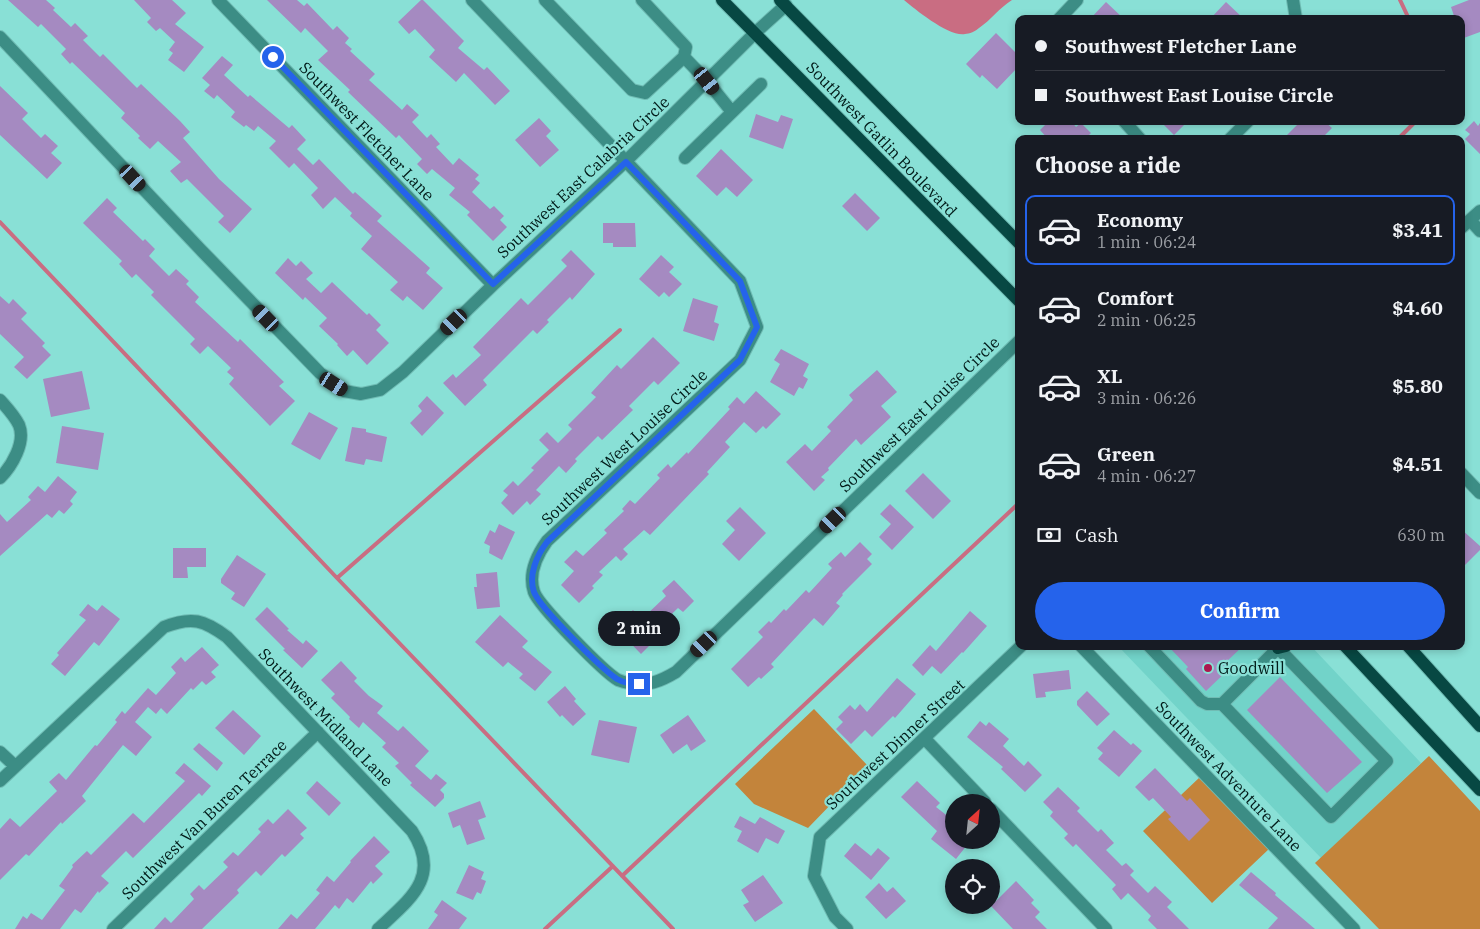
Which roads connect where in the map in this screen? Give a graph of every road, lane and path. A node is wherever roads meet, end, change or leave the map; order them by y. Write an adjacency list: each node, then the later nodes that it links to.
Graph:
1 (218, 0): 27 (street, Southwest Fletcher Lane)
2 (472, 0): 22 (street)
3 (545, 0): 13 (street)
4 (642, 0): 13 (street)
5 (722, 0): 11 (main road, Southwest Gatlin Boulevard)
6 (1077, 0): 9 (street)
7 (1293, 0): 10 (street)
8 (783, 3): 11 (street, Southwest East Calabria Circle); 26 (main road, Southwest Gatlin Boulevard)
9 (1063, 15)
10 (1295, 15)
11 (755, 33): 14 (street, Southwest East Calabria Circle); 28 (main road, Southwest Gatlin Boulevard)
12 (0, 37): 27 (street, Southwest East Calabria Circle)
13 (684, 57): 14 (street)
14 (707, 81): 16 (street); 22 (street, Southwest East Calabria Circle)
15 (761, 84): 16 (street)
16 (732, 112): 21 (street)
17 (1128, 125): 19 (street)
18 (1244, 125): 20 (street)
19 (1136, 135)
20 (1234, 135)
21 (686, 158)
22 (626, 162): 27 (street, Southwest East Calabria Circle); 34 (street, Southwest West Louise Circle)
23 (1480, 211): 24 (street)
24 (1466, 224): 25 (street)
25 (1480, 231)
26 (1015, 239)
27 (493, 284)
28 (1015, 297)
29 (1015, 345): 34 (street, Southwest East Louise Circle)
30 (0, 400): 32 (street)
31 (1465, 477): 33 (street)
32 (0, 478)
33 (1480, 492)
34 (569, 634)
35 (1017, 650): 45 (street, Southwest Dinner Street)
36 (1084, 650): 56 (street, Southwest Adventure Lane)
37 (1153, 650): 42 (street)
38 (1277, 650): 42 (street)
39 (1283, 650): 42 (street)
40 (1349, 650): 49 (main road)
41 (1412, 650): 43 (main road)
42 (1222, 704)
43 (1480, 726)
44 (318, 732): 47 (street, Southwest Midland Lane); 52 (street, Southwest Van Buren Terrace); 53 (street, Southwest Midland Lane)
45 (925, 739): 50 (street); 54 (street, Southwest Dinner Street)
46 (0, 752): 47 (street)
47 (15, 766): 48 (street)
48 (0, 781)
49 (1480, 790)
50 (977, 794)
51 (1000, 818): 55 (street)
52 (113, 929)
53 (378, 929)
54 (847, 929)
55 (1106, 929)
56 (1354, 929)

